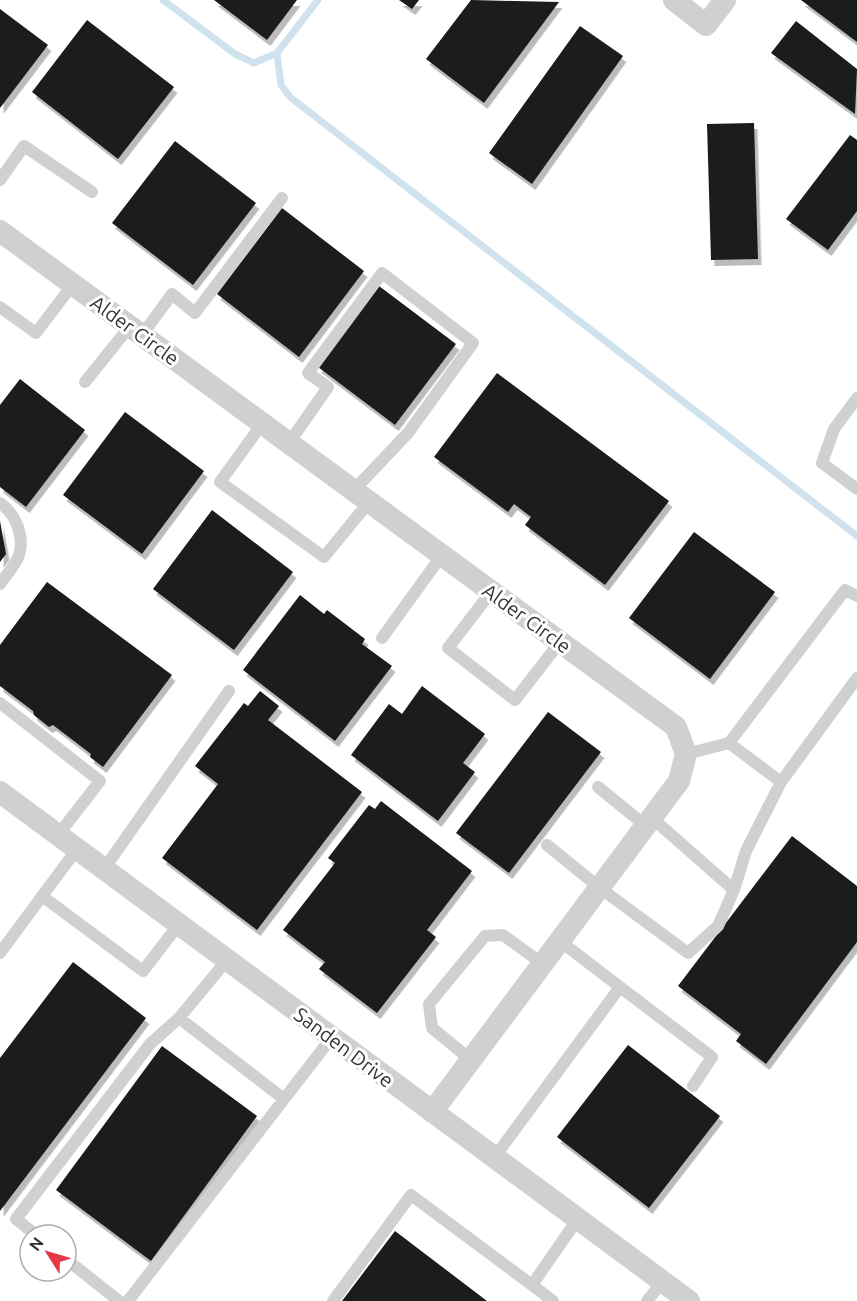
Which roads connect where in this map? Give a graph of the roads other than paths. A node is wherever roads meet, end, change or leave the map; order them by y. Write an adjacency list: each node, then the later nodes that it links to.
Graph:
1 (674, 0): 2 (street)
2 (725, 0)
3 (0, 180): 4 (lane)
4 (92, 192)
5 (282, 198): 9 (lane)
6 (0, 231): 7 (street, Alder Circle)
7 (73, 284): 8 (lane); 9 (street, Alder Circle)
8 (0, 307)
9 (136, 330): 10 (lane); 12 (street, Alder Circle)
10 (85, 382)
11 (857, 398): 14 (lane)
12 (262, 424): 13 (street, Alder Circle); 15 (lane)
13 (289, 443): 15 (street, Alder Circle); 15 (lane)
14 (857, 489)
15 (361, 496): 17 (street, Alder Circle)
16 (0, 503): 18 (lane)
17 (442, 555): 19 (street, Alder Circle); 21 (lane)
18 (0, 584)
19 (491, 592): 22 (street, Alder Circle); 22 (lane)
20 (857, 596): 26 (lane)
21 (382, 638)
22 (560, 642): 27 (street, Alder Circle)
23 (857, 678): 28 (lane)
24 (229, 691): 35 (lane)
25 (0, 703): 32 (lane)
26 (729, 743): 27 (lane); 28 (lane)
27 (686, 754): 31 (street)
28 (781, 782): 37 (lane)
29 (598, 787): 31 (lane)
30 (0, 792): 32 (street, Sanden Drive)
31 (649, 822): 36 (street); 37 (lane)
32 (58, 835): 34 (street, Sanden Drive)
33 (547, 845): 36 (lane)
34 (77, 849): 35 (street, Sanden Drive); 38 (lane)
35 (104, 868): 39 (street, Sanden Drive)
36 (600, 888): 37 (lane); 40 (street)
37 (734, 890)
38 (42, 896): 39 (lane); 41 (lane)
39 (178, 924): 42 (street, Sanden Drive)
40 (560, 941): 43 (street); 44 (lane)
41 (0, 953)
42 (227, 960): 45 (lane); 46 (street, Sanden Drive)
43 (543, 964): 47 (street); 47 (lane)
44 (620, 987): 48 (lane); 51 (lane)
45 (179, 1018): 49 (lane); 53 (lane)
46 (332, 1037): 49 (lane); 50 (street, Sanden Drive)
47 (471, 1060): 50 (street)
48 (693, 1086)
49 (284, 1099): 58 (lane)
50 (432, 1112): 51 (street, Sanden Drive)
51 (494, 1158): 52 (street, Sanden Drive)
52 (577, 1220): 55 (street, Sanden Drive); 56 (lane)
53 (21, 1223)
54 (78, 1269): 57 (lane)
55 (663, 1281): 61 (lane); 62 (street, Sanden Drive)
56 (532, 1285): 59 (lane); 60 (lane)
57 (119, 1301)
58 (128, 1301)
59 (333, 1301)
60 (553, 1301)
61 (647, 1301)
62 (689, 1301)

